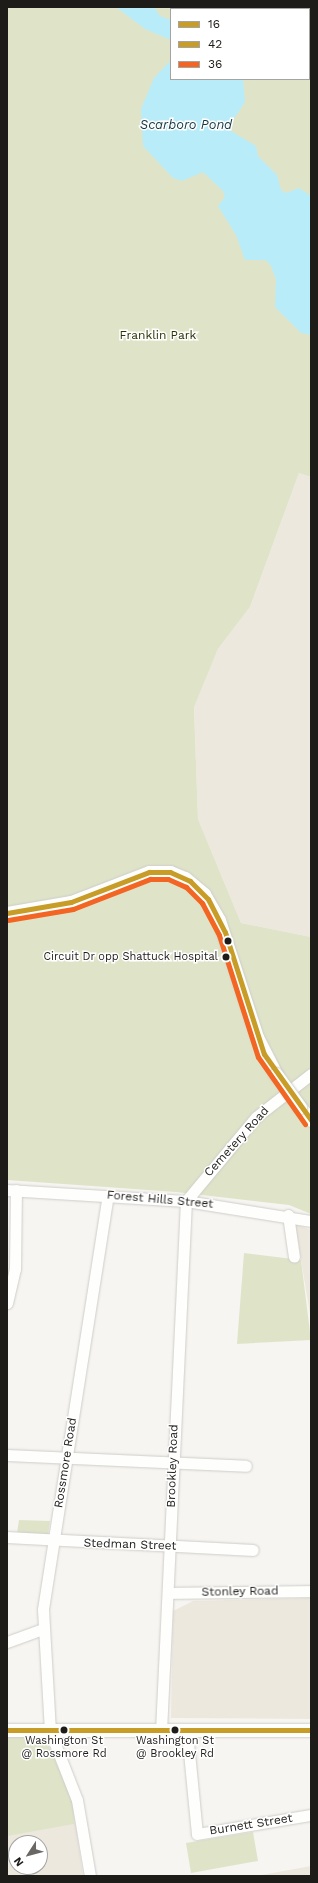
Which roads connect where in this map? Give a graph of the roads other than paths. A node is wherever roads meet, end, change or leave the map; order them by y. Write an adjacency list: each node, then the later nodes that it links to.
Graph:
1 (7, 913): 3 (main road, bridge)
2 (311, 1074): 6 (street, Cemetery Road)
3 (311, 1120)
4 (12, 1190): 5 (street, Forest Hills Street); 10 (street)
5 (108, 1196): 6 (street, Forest Hills Street); 12 (street, Rossmore Road)
6 (186, 1201): 7 (street, Forest Hills Street); 13 (street, Brookley Road)
7 (288, 1215): 8 (street, Forest Hills Street); 9 (street)
8 (311, 1221)
9 (294, 1257)
10 (7, 1303)
11 (7, 1455): 12 (street)
12 (67, 1457): 13 (street); 16 (street, Rossmore Road)
13 (173, 1463): 14 (street); 17 (street, Brookley Road)
14 (246, 1466)
15 (7, 1537): 16 (street, Stedman Street)
16 (54, 1542): 17 (street, Stedman Street); 21 (street, Rossmore Road)
17 (169, 1547): 18 (street, Stedman Street); 20 (street, Brookley Road)
18 (253, 1550)
19 (311, 1591): 20 (street, Stonley Road)
20 (168, 1593): 26 (street, Brookley Road)
21 (43, 1629): 22 (street); 25 (street, Rossmore Road)
22 (7, 1642)
23 (7, 1730): 25 (main road)
24 (311, 1730): 27 (main road)
25 (50, 1731): 26 (main road); 29 (street, Rossmore Road)
26 (161, 1731): 27 (main road)
27 (187, 1732): 28 (street, Burnett Street)
28 (311, 1815)
29 (90, 1876)

